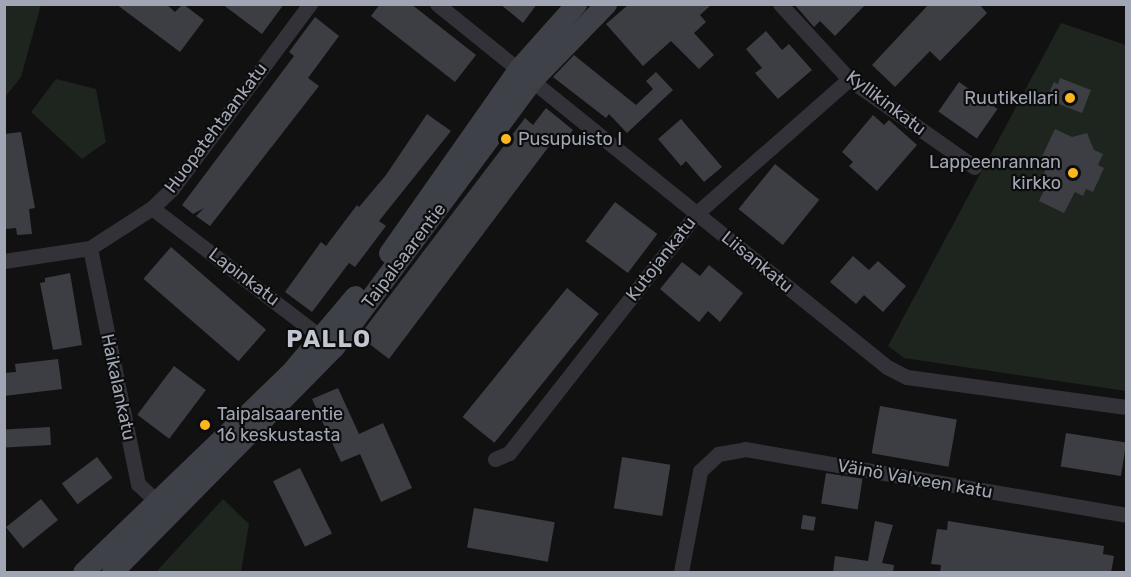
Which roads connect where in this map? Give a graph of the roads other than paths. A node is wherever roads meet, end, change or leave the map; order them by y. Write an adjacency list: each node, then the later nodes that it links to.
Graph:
1 (310, 4): 9 (street, Huopatehtaankatu)
2 (437, 4): 6 (street, Liisankatu)
3 (576, 4): 6 (main road, Taipalsaarentie)
4 (606, 4): 6 (main road, Taipalsaarentie)
5 (780, 4): 7 (street, Kyllikinkatu)
6 (526, 74): 10 (street, Liisankatu); 13 (main road, Taipalsaarentie)
7 (849, 79): 8 (street, Kyllikinkatu); 10 (street, Kutojankatu)
8 (974, 167)
9 (152, 208): 11 (street, Huopatehtaankatu); 13 (street, Lapinkatu)
10 (697, 213): 14 (street, Liisankatu); 15 (street, Kutojankatu)
11 (90, 248): 12 (street, Huopatehtaankatu); 16 (street, Haikalankatu)
12 (4, 261)
13 (328, 343): 16 (main road, Taipalsaarentie)
14 (1126, 407)
15 (495, 459)
16 (163, 506): 18 (main road, Taipalsaarentie); 19 (main road, Taipalsaarentie)
17 (1126, 515): 20 (street, Väinö Valveen katu)
18 (83, 573)
19 (112, 573)
20 (681, 573)

